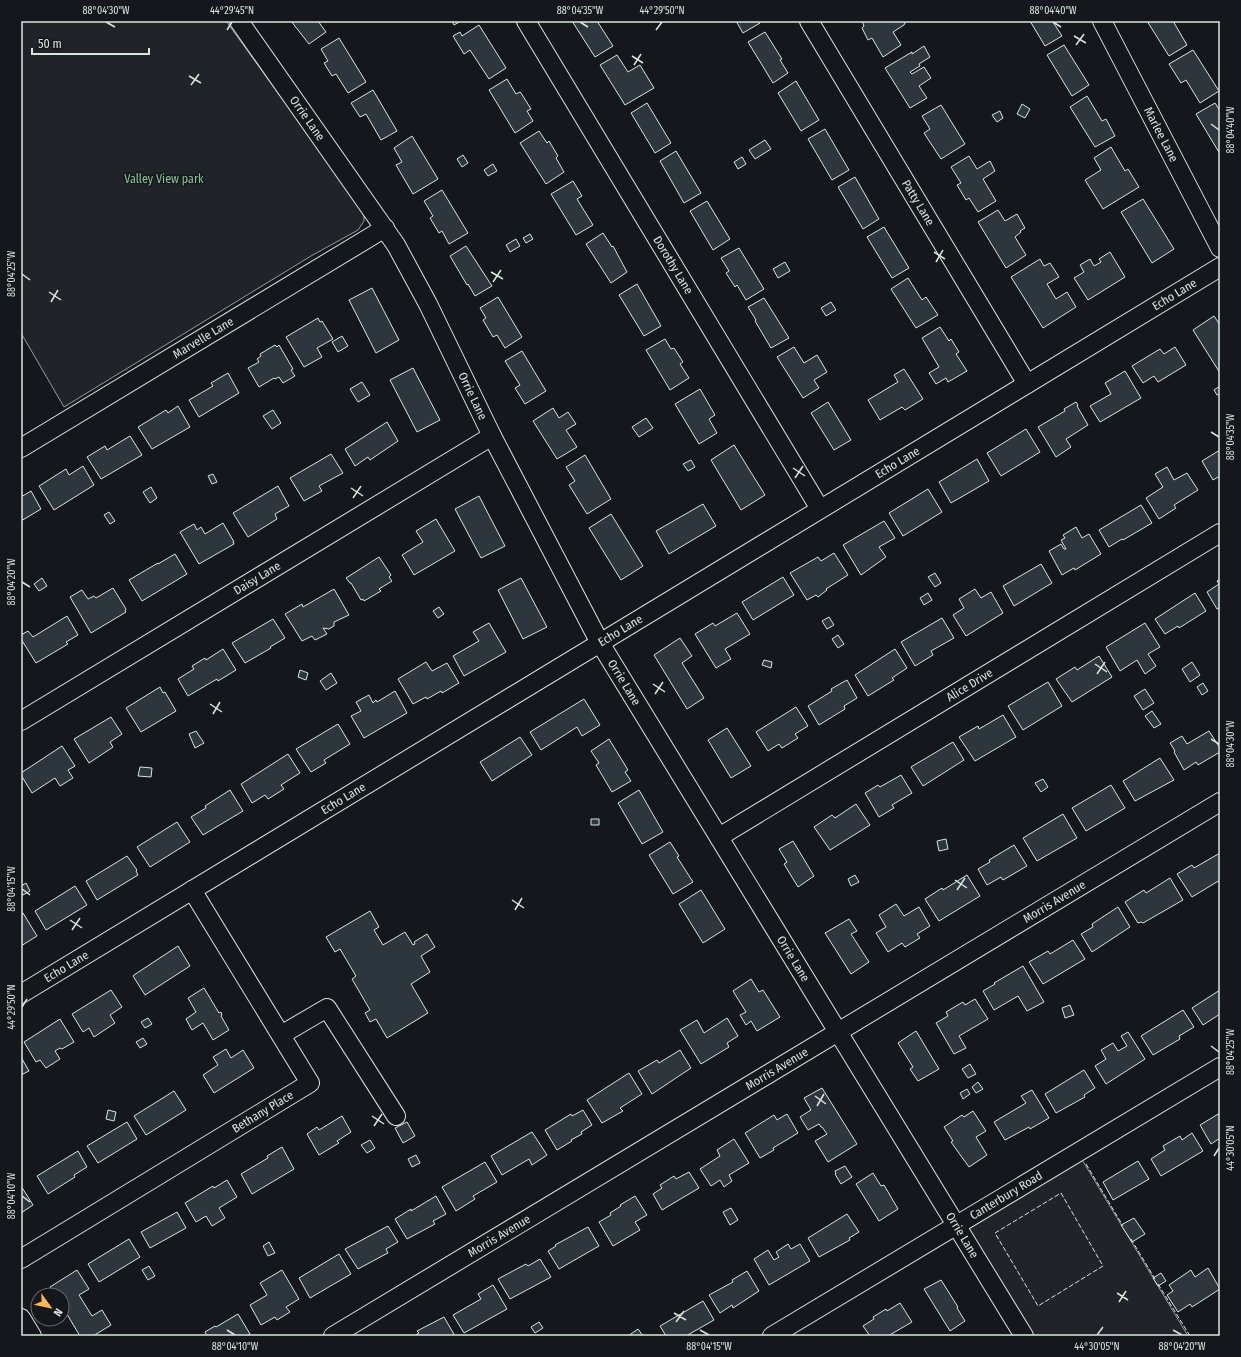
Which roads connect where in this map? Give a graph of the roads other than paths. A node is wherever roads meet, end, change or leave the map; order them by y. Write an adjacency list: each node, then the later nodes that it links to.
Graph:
1 (240, 21): 5 (street, Orrie Lane)
2 (526, 21): 11 (street, Dorothy Lane)
3 (810, 21): 8 (street, Patty Lane)
4 (1102, 21): 6 (street, Marlee Lane)
5 (385, 228): 9 (street, Orrie Lane); 10 (street, Marvelle Lane)
6 (1220, 248)
7 (1220, 267): 8 (street, Echo Lane)
8 (1027, 384): 11 (street, Echo Lane)
9 (492, 436): 13 (street, Orrie Lane); 14 (street, Daisy Lane)
10 (21, 448)
11 (820, 509): 13 (street, Echo Lane)
12 (1220, 533): 16 (street, Alice Drive)
13 (600, 643): 16 (street, Orrie Lane); 17 (street, Echo Lane)
14 (21, 721)
15 (1220, 802): 19 (street, Morris Avenue)
16 (719, 837): 19 (street, Orrie Lane)
17 (192, 890): 18 (street, Echo Lane); 20 (street, Bethany Place)
18 (21, 994)
19 (838, 1031): 23 (street, Orrie Lane); 27 (street, Morris Avenue)
20 (281, 1035): 22 (street); 24 (street, Bethany Place)
21 (1220, 1067): 23 (street, Canterbury Road)
22 (396, 1116)
23 (956, 1224): 28 (street, Canterbury Road); 29 (street, Orrie Lane)
24 (21, 1259)
25 (21, 1318): 26 (street)
26 (32, 1336)
27 (333, 1336)
28 (772, 1336)
29 (1024, 1336)

